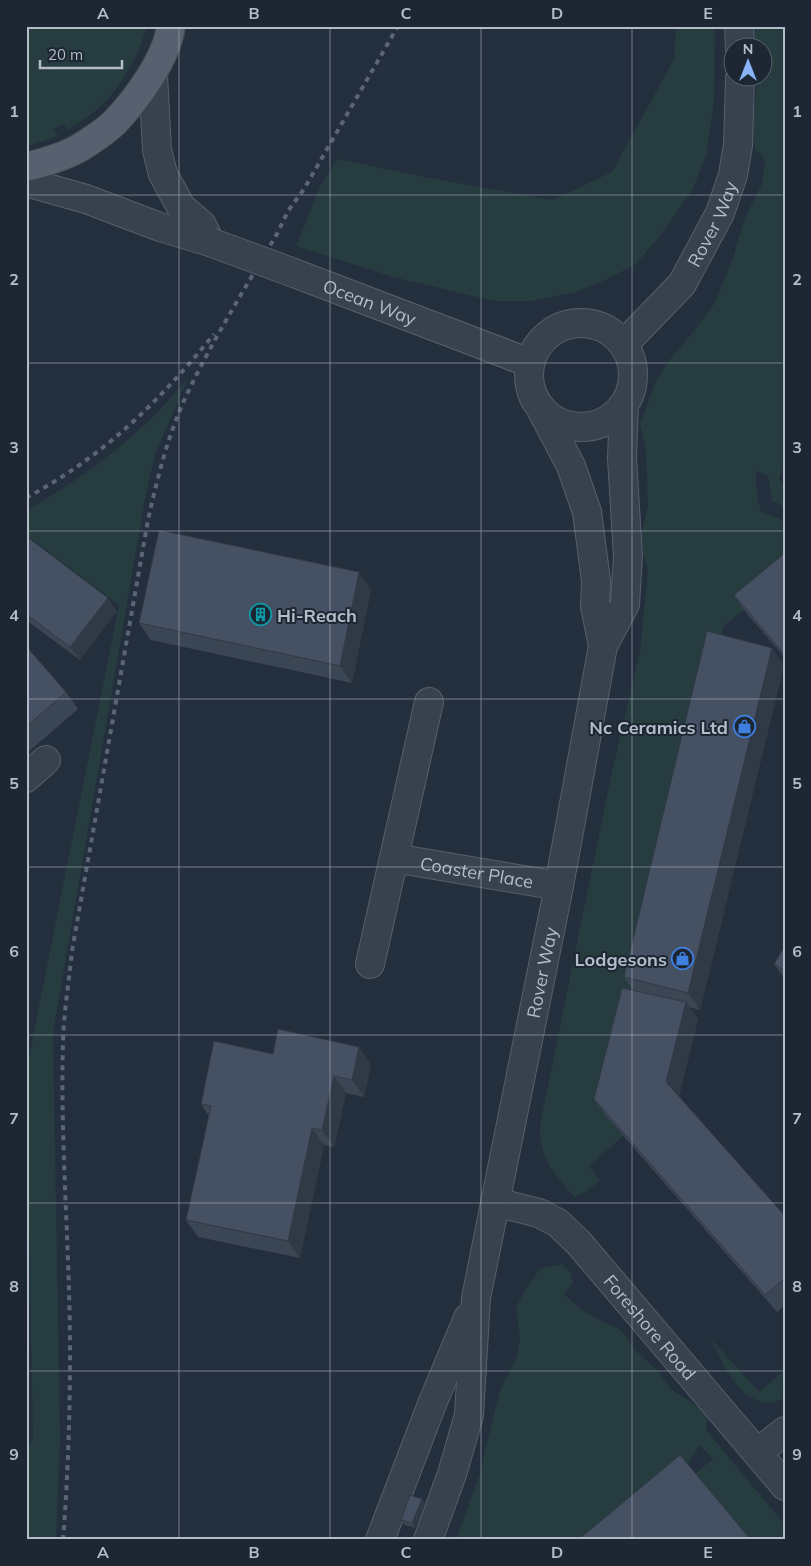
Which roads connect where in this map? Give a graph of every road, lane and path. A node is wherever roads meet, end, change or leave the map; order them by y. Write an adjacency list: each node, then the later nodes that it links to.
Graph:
1 (171, 26): 2 (main road)
2 (153, 75): 4 (main road); 6 (street)
3 (740, 88): 7 (street, Rover Way)
4 (26, 167)
5 (26, 182): 6 (street, Ocean Way)
6 (210, 242): 8 (street, Ocean Way, bridge)
7 (624, 344): 8 (street); 9 (street)
8 (530, 363): 10 (street)
9 (624, 405): 10 (street); 11 (street, Rover Way)
10 (540, 408): 11 (street, Rover Way)
11 (603, 646): 14 (street, Rover Way)
12 (429, 702): 13 (street, Coaster Place)
13 (394, 858): 14 (street, Coaster Place); 15 (street, Coaster Place)
14 (559, 886): 16 (street, Rover Way)
15 (370, 964)
16 (495, 1202): 17 (street, Rover Way); 19 (street, Foreshore Road)
17 (476, 1298): 21 (street); 22 (street)
18 (785, 1431): 19 (street)
19 (757, 1453): 20 (street, Foreshore Road)
20 (785, 1486)
21 (380, 1540)
22 (428, 1540)

